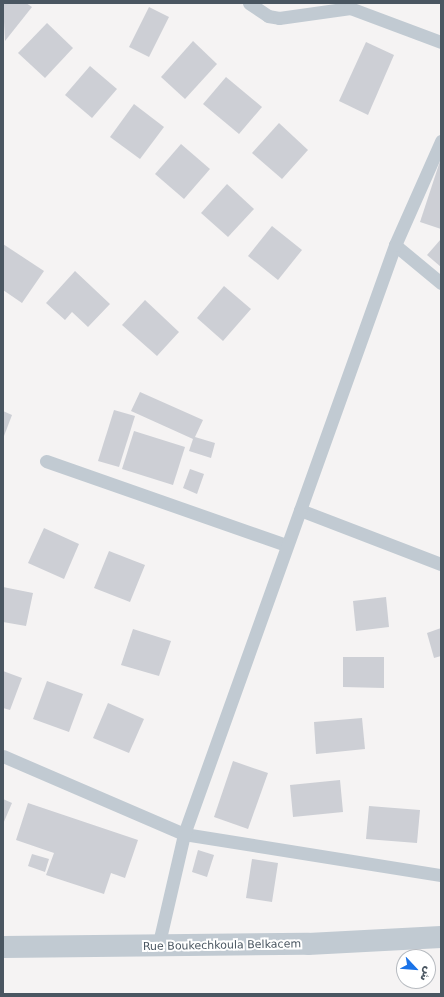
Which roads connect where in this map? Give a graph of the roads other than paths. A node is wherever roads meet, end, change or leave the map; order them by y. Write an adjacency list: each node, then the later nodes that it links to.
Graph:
1 (249, 3): 2 (lane)
2 (441, 42)
3 (441, 141): 4 (lane)
4 (395, 245): 5 (lane); 7 (lane)
5 (441, 283)
6 (46, 462): 8 (lane)
7 (300, 510): 8 (lane); 9 (lane)
8 (286, 546): 11 (lane)
9 (441, 564)
10 (3, 756): 11 (lane)
11 (184, 834): 12 (lane); 15 (lane)
12 (441, 875)
13 (441, 937): 15 (street, Rue Boukechkoula Belkacem)
14 (3, 947): 15 (street, Rue Boukechkoula Belkacem)
15 (158, 947)

